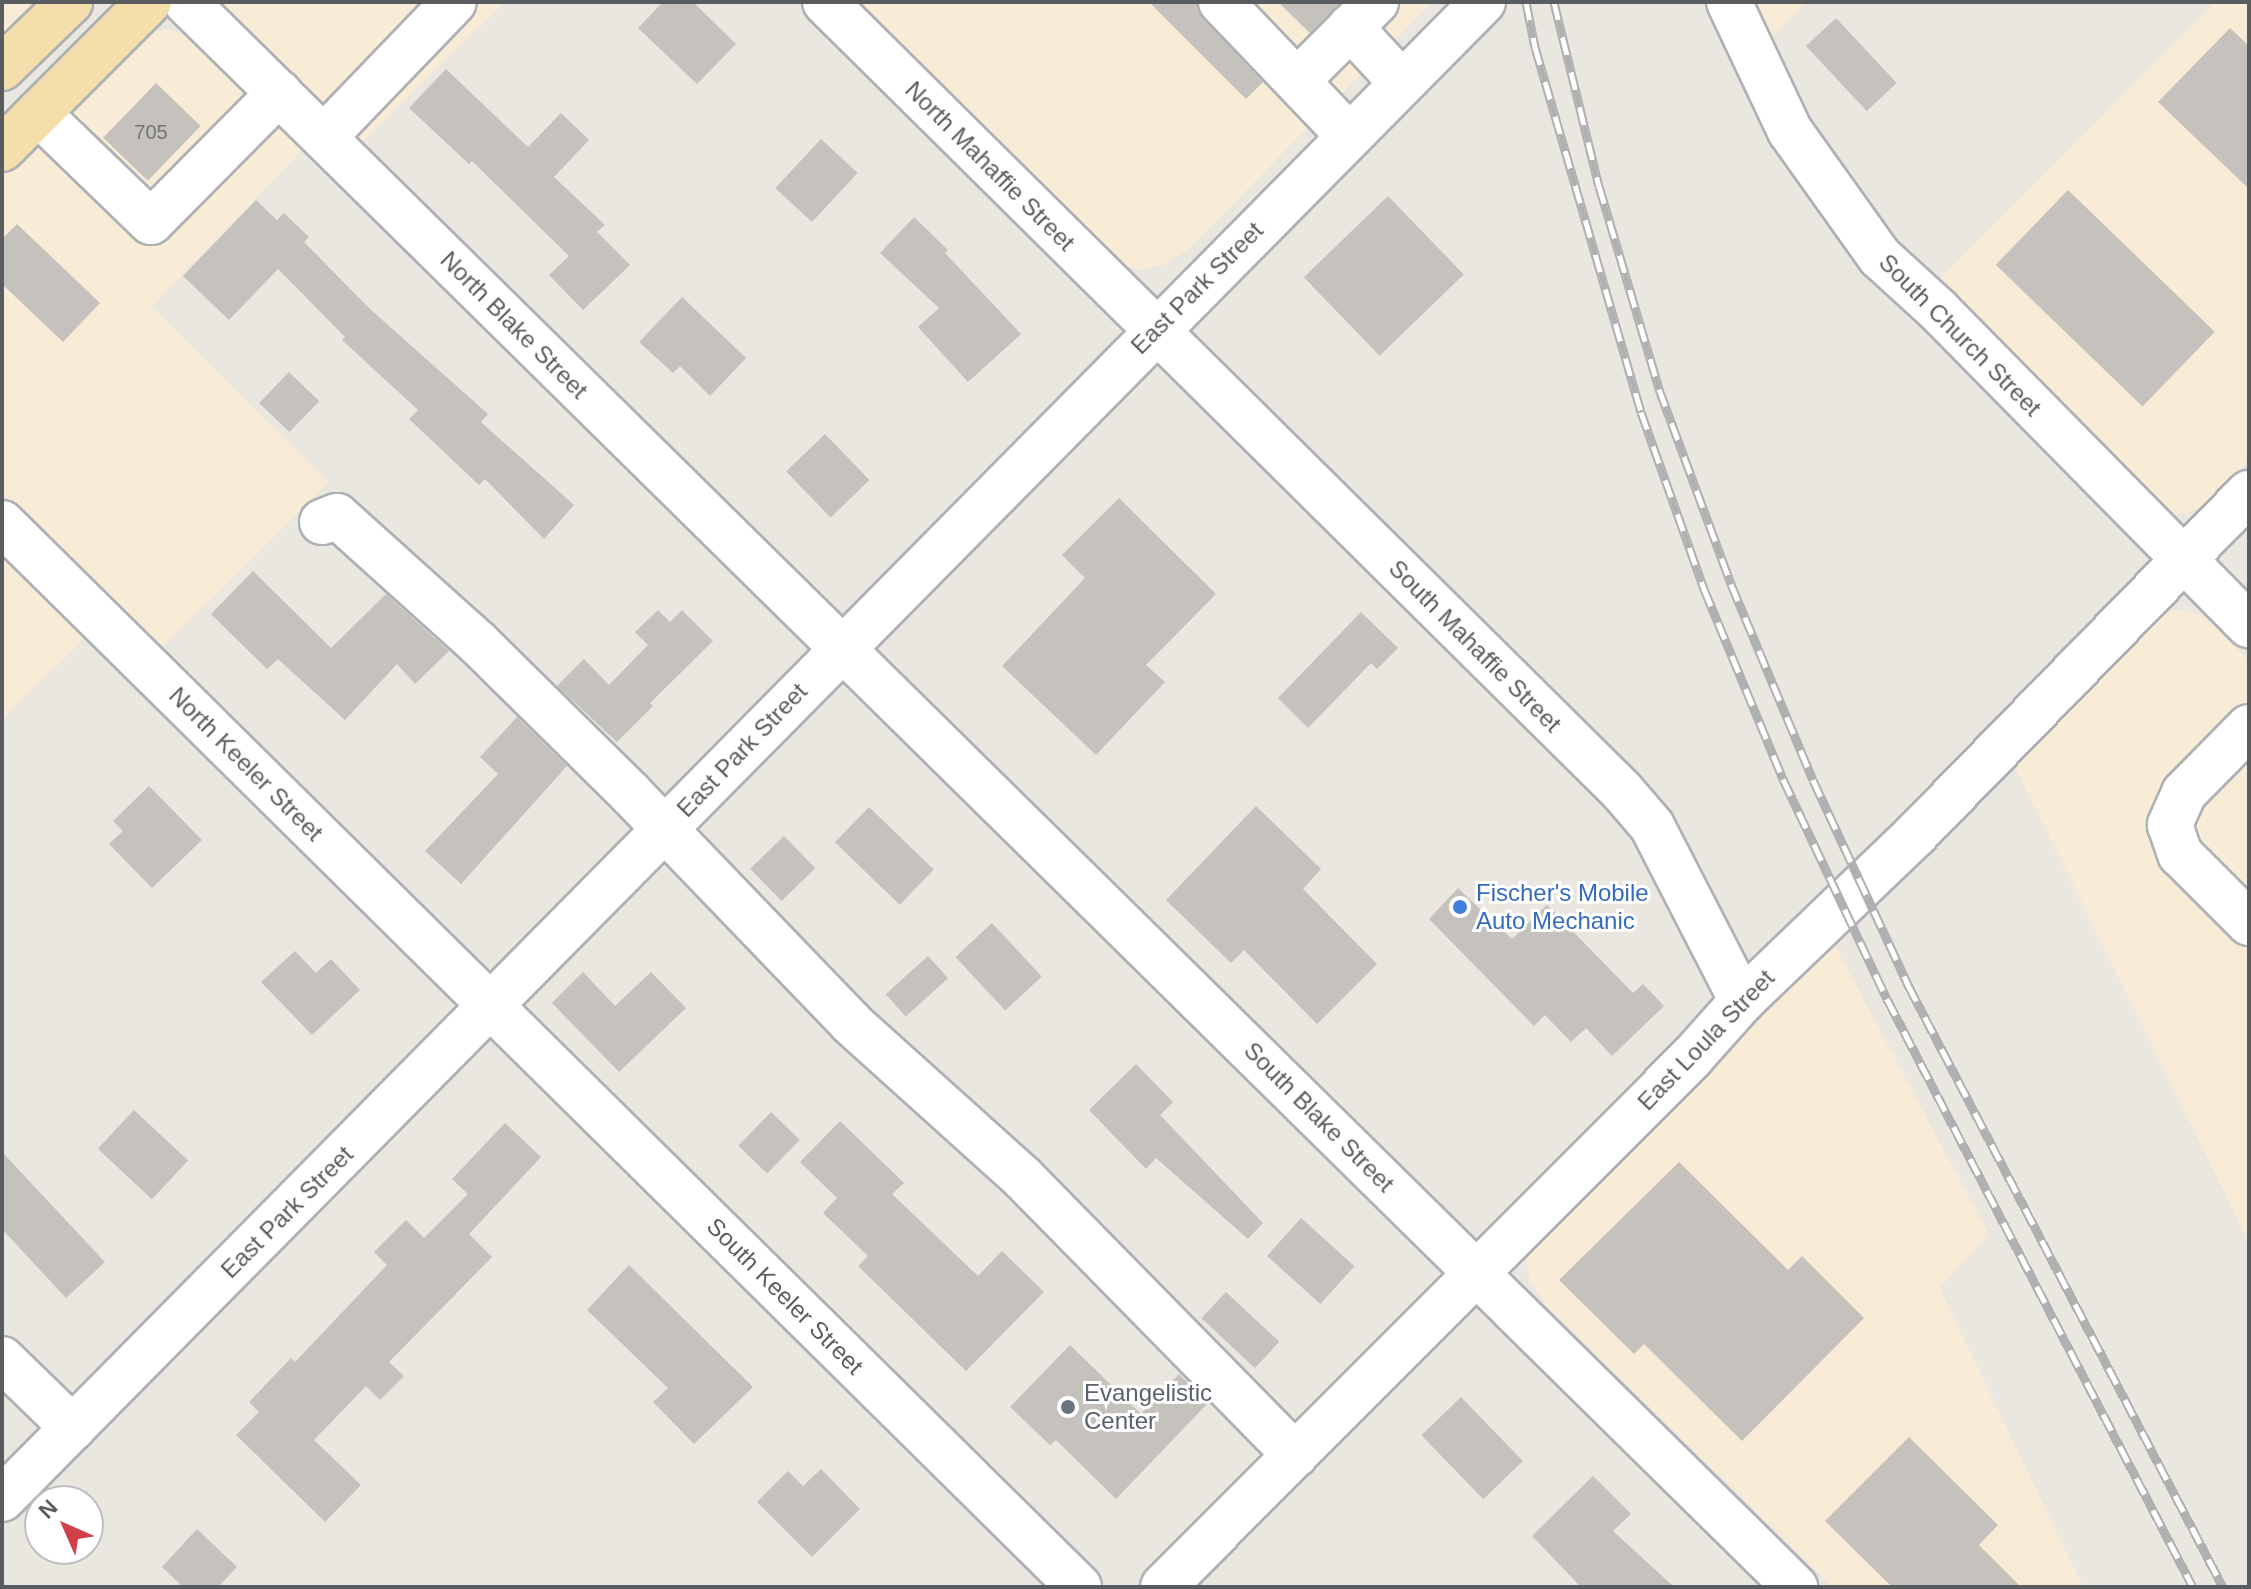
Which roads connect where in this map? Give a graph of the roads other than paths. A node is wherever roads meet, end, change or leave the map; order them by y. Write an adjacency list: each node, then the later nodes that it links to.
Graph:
1 (70, 2): 10 (main road)
2 (149, 2): 14 (main road)
3 (186, 2): 13 (street, North Blake Street)
4 (454, 2): 16 (street)
5 (825, 2): 18 (street, North Mahaffie Street)
6 (1221, 2): 11 (street)
7 (1729, 2): 22 (street, South Church Street)
8 (1463, 10): 12 (street, East Park Street)
9 (1363, 15): 11 (street); 12 (street)
10 (2, 68)
11 (1297, 81): 15 (street)
12 (1402, 83): 15 (street, East Park Street)
13 (279, 93): 14 (street); 16 (street, North Blake Street)
14 (38, 113): 17 (main road)
15 (1349, 136): 18 (street, East Park Street)
16 (324, 137): 24 (street, North Blake Street)
17 (2, 149)
18 (1155, 330): 24 (street, East Park Street); 28 (street, South Mahaffie Street)
19 (2249, 493): 22 (street, East Loula Street)
20 (322, 522): 26 (street)
21 (2, 523): 29 (street, North Keeler Street)
22 (2183, 560): 23 (street, South Church Street); 28 (street, East Loula Street)
23 (2249, 625)
24 (843, 647): 26 (street, East Park Street); 30 (street, South Blake Street)
25 (2249, 727): 27 (street)
26 (665, 829): 29 (street, East Park Street); 33 (street)
27 (2249, 923)
28 (1742, 1001): 30 (street, East Loula Street)
29 (491, 1006): 32 (street, East Park Street); 35 (street, South Keeler Street)
30 (1477, 1272): 33 (street, East Loula Street); 37 (street, South Blake Street)
31 (2, 1359): 32 (street)
32 (73, 1428): 34 (street, East Park Street)
33 (1295, 1455): 36 (street, East Loula Street)
34 (2, 1499)
35 (1079, 1587)
36 (1163, 1587)
37 (1795, 1587)

